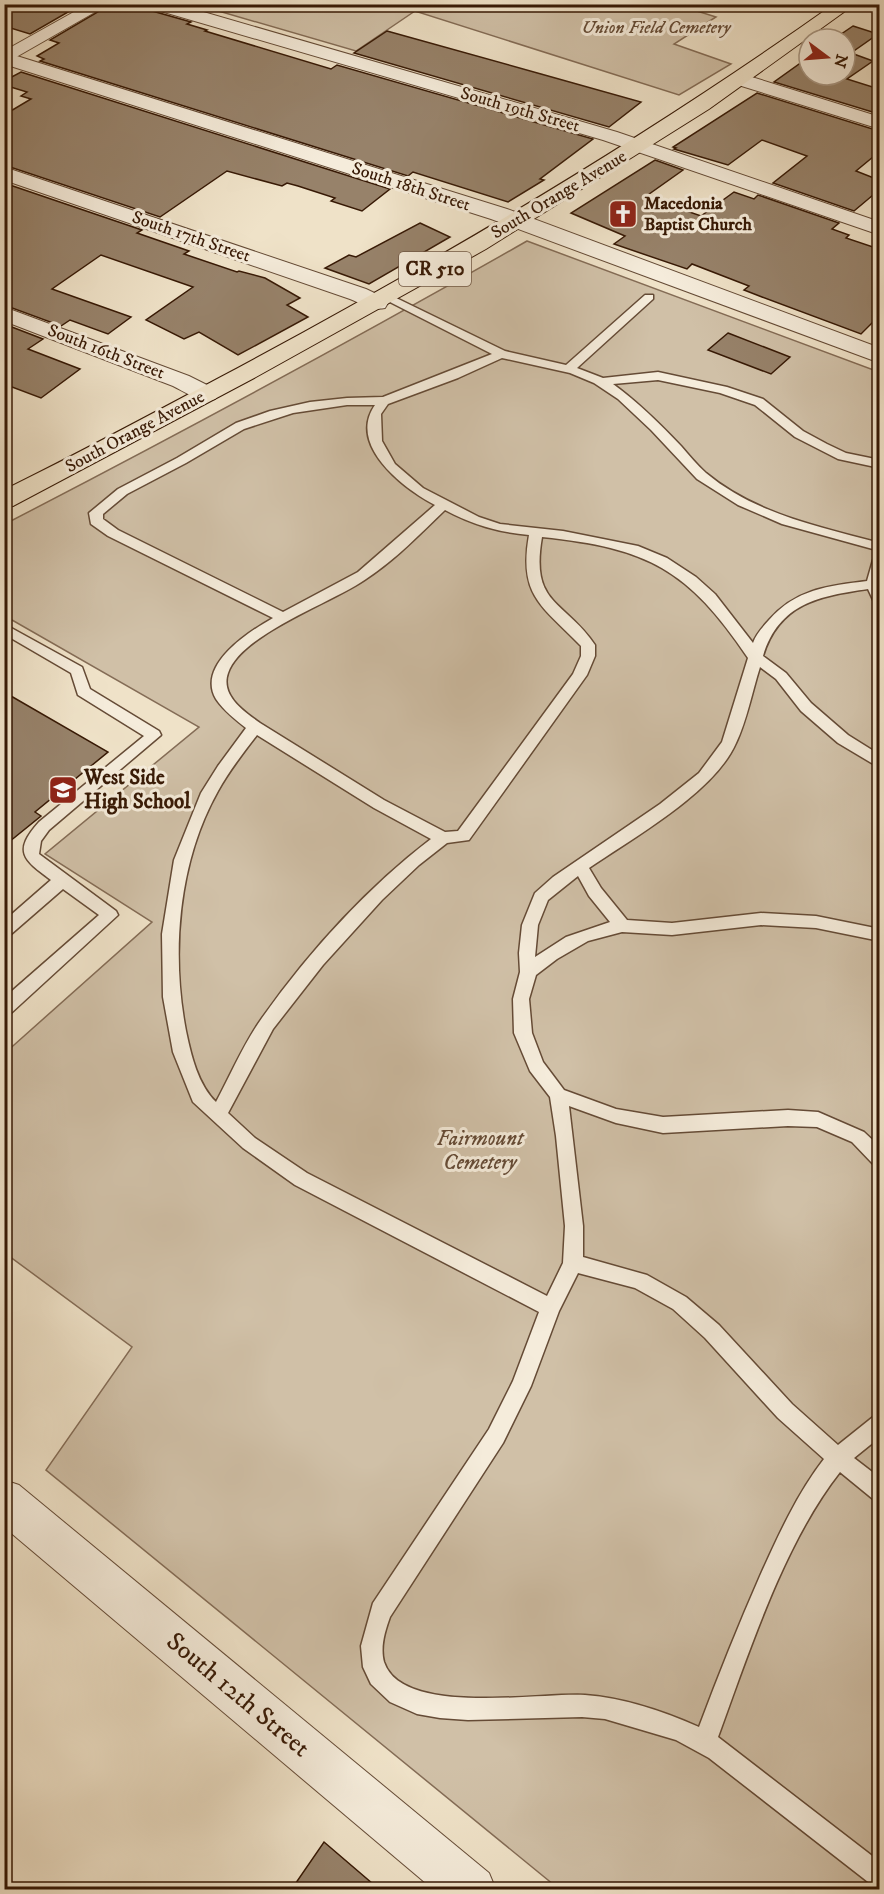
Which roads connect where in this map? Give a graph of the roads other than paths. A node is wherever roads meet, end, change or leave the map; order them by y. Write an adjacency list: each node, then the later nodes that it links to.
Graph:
1 (101, 4): 4 (street)
2 (156, 4): 7 (street, South 19th Street)
3 (846, 4): 5 (main road, South Orange Avenue / CR 510)
4 (5, 58): 9 (street, South 18th Street)
5 (742, 80): 6 (street); 7 (main road, South Orange Avenue / CR 510)
6 (879, 123)
7 (637, 147): 9 (main road, South Orange Avenue / CR 510); 10 (street, South 19th Street)
8 (4, 173): 12 (street, South 17th Street)
9 (515, 221): 12 (main road, South Orange Avenue / CR 510); 15 (street, South 18th Street)
10 (879, 229)
11 (649, 297): 16 (lane)
12 (382, 300): 14 (lane); 18 (main road, South Orange Avenue / CR 510)
13 (4, 313): 18 (street, South 16th Street)
14 (501, 354): 16 (lane); 19 (lane)
15 (879, 356)
16 (568, 369): 17 (lane)
17 (600, 382): 20 (lane); 24 (lane)
18 (207, 394): 21 (main road, South Orange Avenue / CR 510)
19 (384, 401): 22 (lane); 27 (lane)
20 (879, 464)
21 (7, 495)
22 (443, 505): 23 (lane); 27 (lane)
23 (536, 534): 29 (lane); 32 (lane)
24 (879, 547)
25 (879, 560): 26 (lane)
26 (876, 592): 29 (lane)
27 (284, 618): 30 (lane)
28 (4, 628): 34 (lane)
29 (755, 657): 31 (lane); 33 (lane)
30 (255, 727): 32 (lane); 41 (lane)
31 (879, 763)
32 (443, 838): 41 (lane)
33 (581, 868): 35 (lane); 38 (lane)
34 (62, 880): 36 (lane); 39 (lane)
35 (622, 926): 37 (lane); 38 (lane)
36 (4, 931)
37 (879, 935)
38 (528, 972): 40 (lane)
39 (7, 1004)
40 (558, 1095): 42 (lane); 43 (lane)
41 (219, 1113): 44 (lane)
42 (879, 1159)
43 (573, 1263): 44 (lane); 46 (lane)
44 (550, 1308): 49 (lane)
45 (879, 1424): 46 (lane)
46 (838, 1458): 47 (lane); 49 (lane)
47 (879, 1492)
48 (4, 1500): 51 (street, South 12th Street)
49 (705, 1741): 50 (lane)
50 (879, 1877)
51 (472, 1890)

